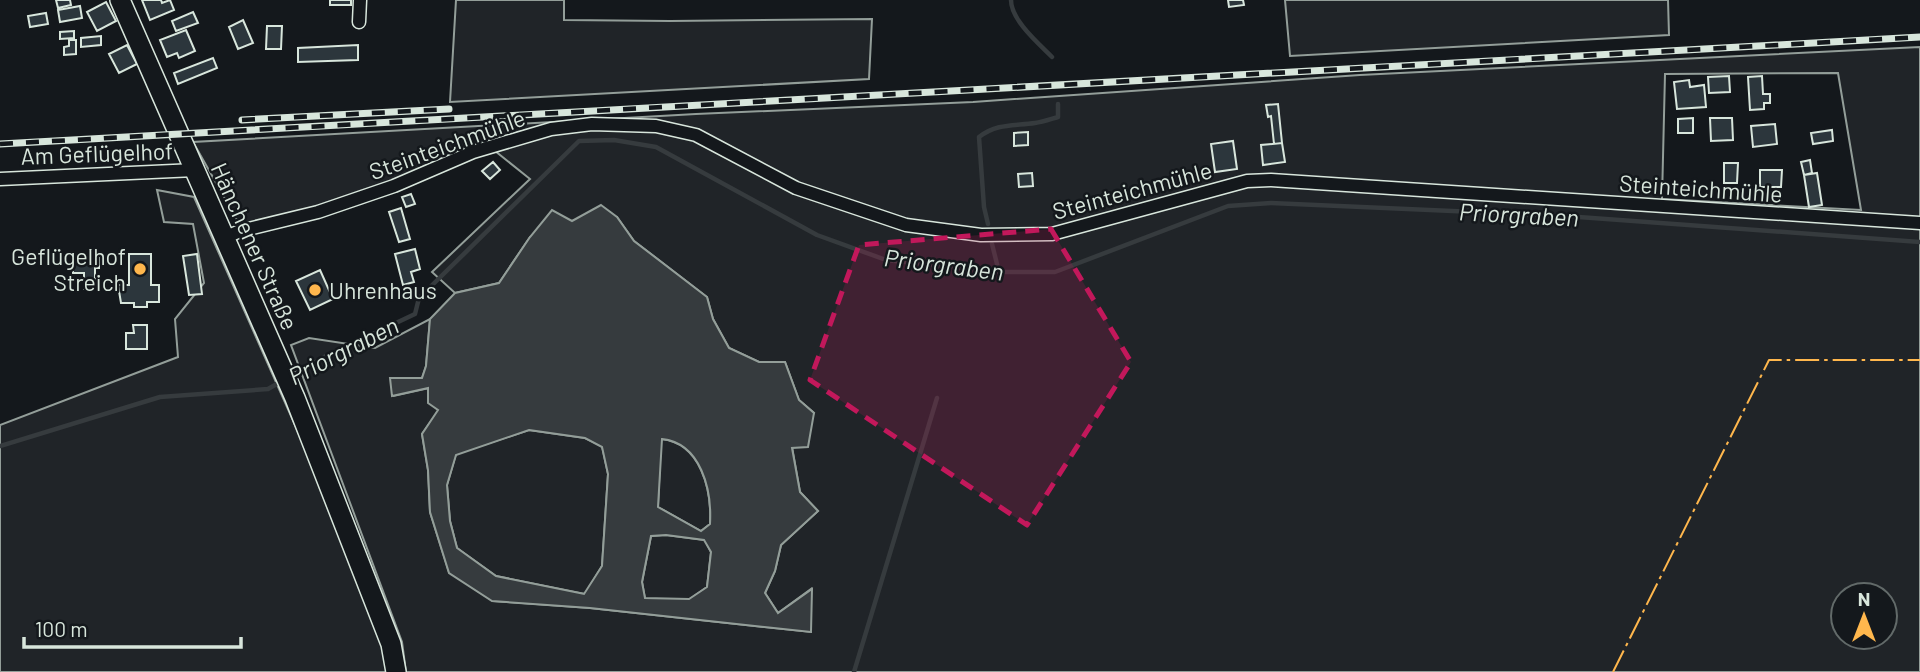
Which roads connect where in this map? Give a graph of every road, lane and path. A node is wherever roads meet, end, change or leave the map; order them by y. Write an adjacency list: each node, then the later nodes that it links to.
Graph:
1 (120, 0): 4 (main road, Hänchener Straße)
2 (359, 0): 3 (street)
3 (359, 22)
4 (195, 170): 5 (street, Am Geflügelhof); 7 (main road, Hänchener Straße)
5 (0, 179)
6 (1920, 223): 7 (street, Steinteichmühle)
7 (224, 238): 8 (main road, Hänchener Straße)
8 (396, 672)

